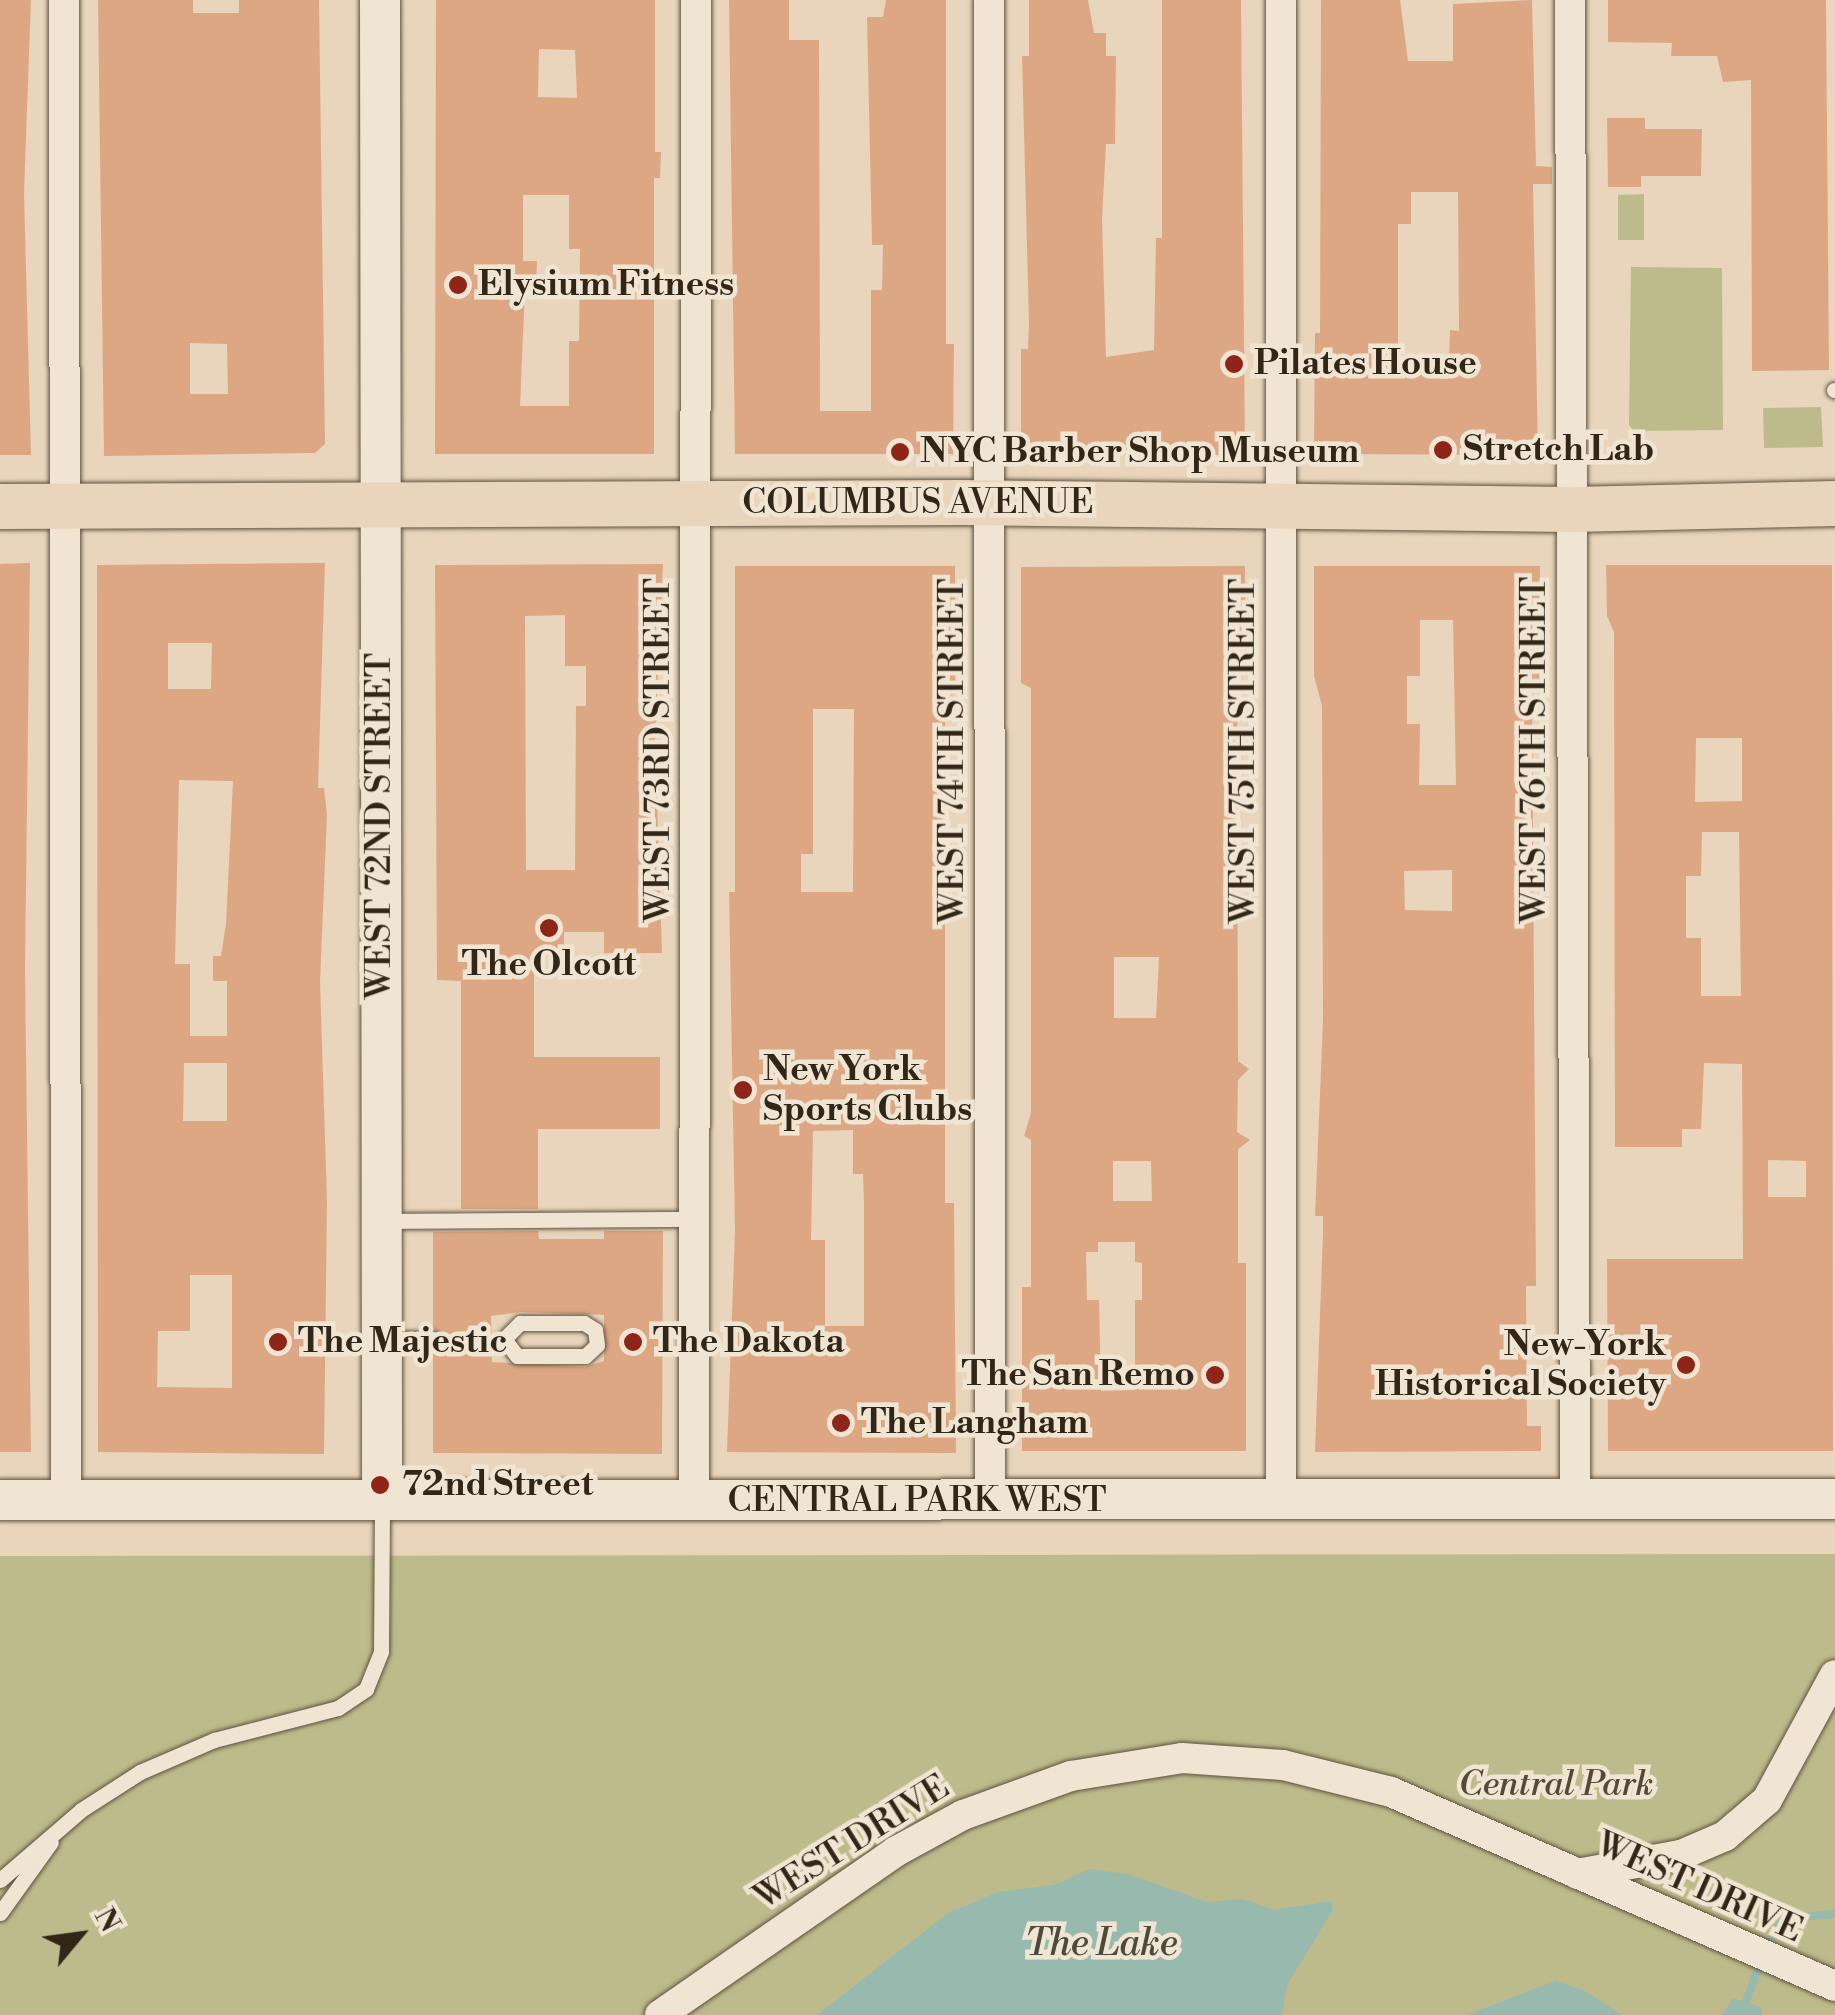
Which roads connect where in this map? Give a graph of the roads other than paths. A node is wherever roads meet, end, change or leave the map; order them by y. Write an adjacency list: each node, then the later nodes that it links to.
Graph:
1 (64, 0): 12 (street)
2 (380, 0): 13 (main road, WEST 72ND STREET)
3 (696, 0): 9 (street, WEST 73RD STREET)
4 (989, 0): 7 (street, WEST 74TH STREET)
5 (1281, 0): 10 (street, WEST 75TH STREET)
6 (1570, 0): 14 (street, WEST 76TH STREET)
7 (990, 502): 9 (main road, COLUMBUS AVENUE); 10 (main road, COLUMBUS AVENUE); 27 (street, WEST 74TH STREET)
8 (1835, 503): 14 (main road, COLUMBUS AVENUE)
9 (696, 504): 13 (main road, COLUMBUS AVENUE); 15 (street, WEST 73RD STREET)
10 (1281, 504): 14 (main road, COLUMBUS AVENUE); 26 (street, WEST 75TH STREET)
11 (0, 506): 12 (main road, COLUMBUS AVENUE)
12 (64, 506): 13 (main road, COLUMBUS AVENUE); 23 (street)
13 (380, 507): 16 (main road, WEST 72ND STREET)
14 (1571, 509): 22 (street, WEST 76TH STREET)
15 (696, 1219): 16 (lane); 25 (street, WEST 73RD STREET)
16 (380, 1220): 17 (main road, WEST 72ND STREET)
17 (380, 1339): 18 (lane); 24 (main road, WEST 72ND STREET)
18 (433, 1339)
19 (498, 1339): 19 (lane)
20 (1835, 1499): 22 (main road, CENTRAL PARK WEST)
21 (0, 1500): 23 (main road, CENTRAL PARK WEST)
22 (1575, 1500): 26 (main road, CENTRAL PARK WEST)
23 (66, 1501): 24 (main road, CENTRAL PARK WEST)
24 (382, 1501): 25 (main road, CENTRAL PARK WEST); 29 (lane, WEST 72ND STREET)
25 (694, 1501): 27 (main road, CENTRAL PARK WEST)
26 (1281, 1501): 27 (main road, CENTRAL PARK WEST)
27 (990, 1502)
28 (1835, 1675): 30 (street)
29 (66, 1823): 31 (lane); 32 (lane)
30 (1576, 1874): 33 (street, WEST DRIVE); 34 (street, WEST DRIVE)
31 (0, 1880)
32 (0, 1914)
33 (1835, 1986)
34 (660, 2015)

